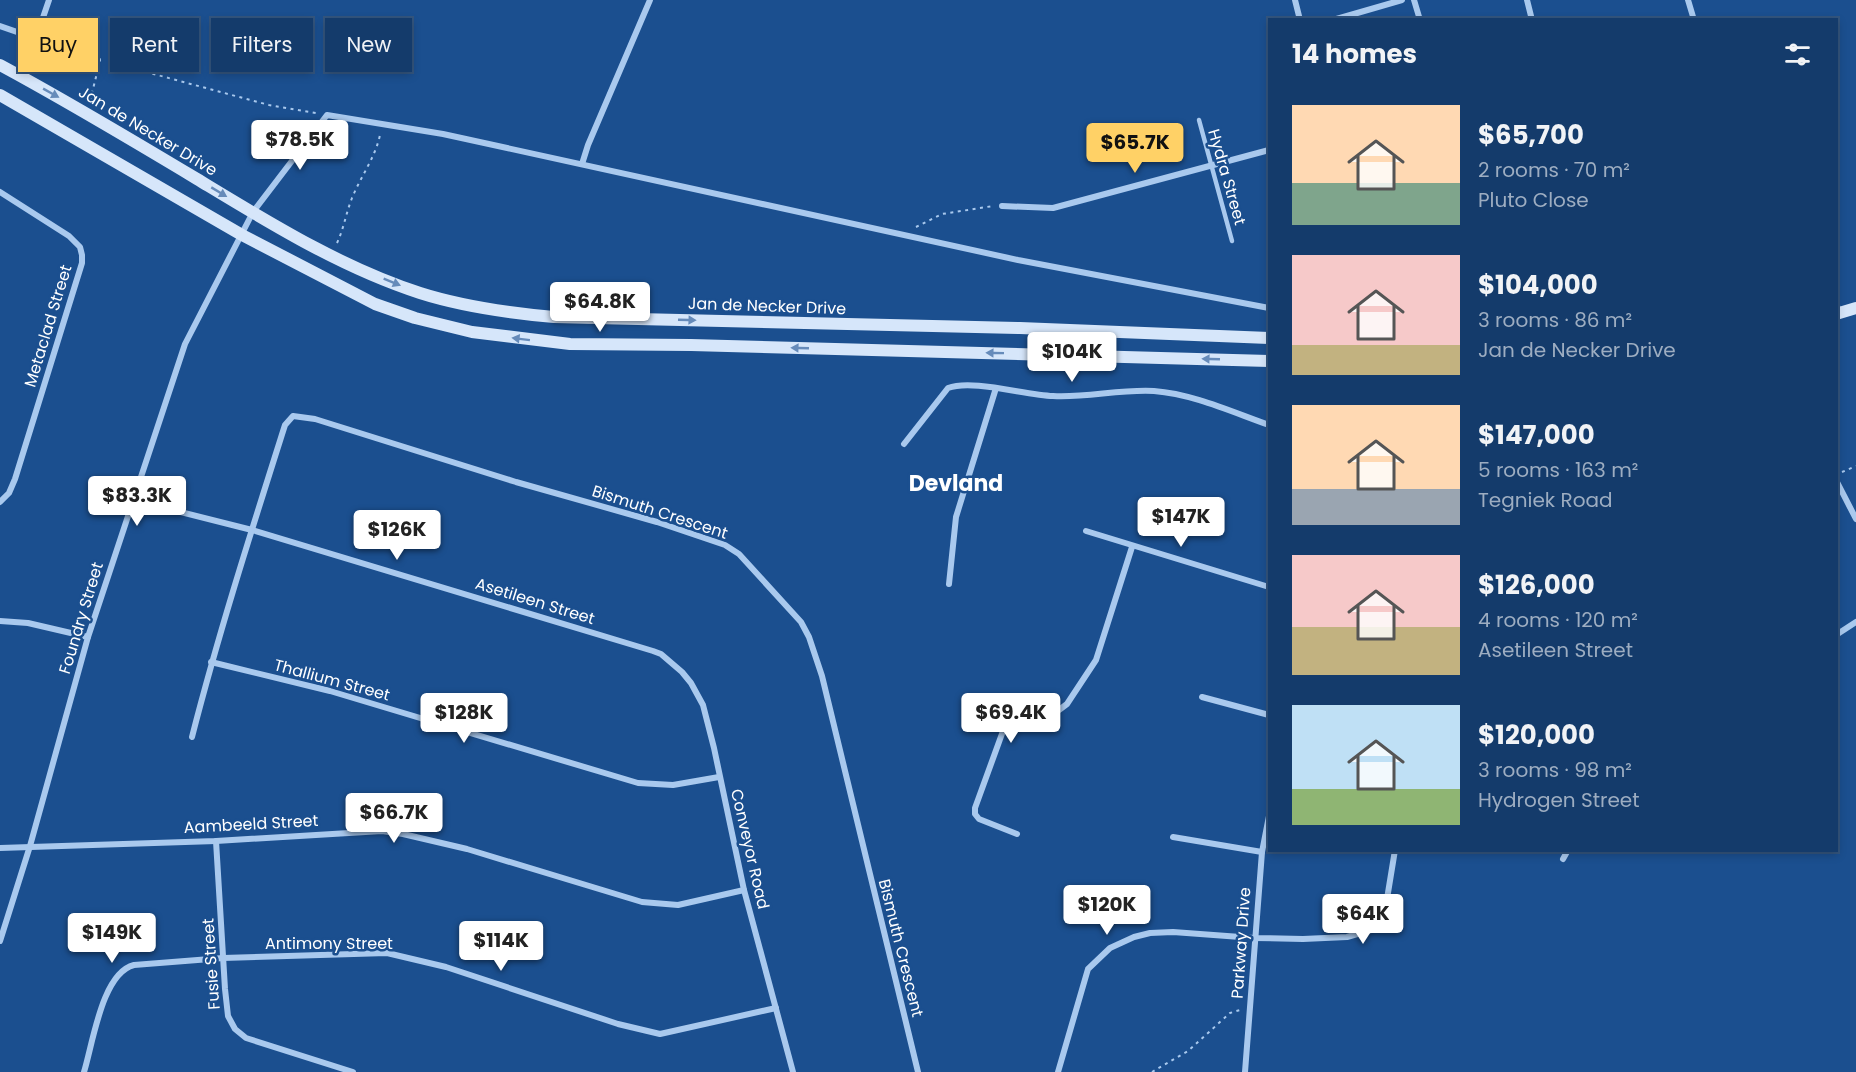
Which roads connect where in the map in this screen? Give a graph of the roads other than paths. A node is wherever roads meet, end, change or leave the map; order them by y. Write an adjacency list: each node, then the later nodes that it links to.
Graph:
1 (49, 0): 8 (street)
2 (650, 0): 20 (street)
3 (1295, 0): 9 (street)
4 (1402, 0): 10 (street)
5 (1414, 0): 11 (street)
6 (1527, 0): 12 (street)
7 (1688, 0): 13 (street)
8 (43, 18)
9 (1300, 18)
10 (1340, 18)
11 (1419, 18)
12 (1532, 18)
13 (1693, 18)
14 (0, 26): 15 (street)
15 (18, 32)
16 (0, 65): 24 (main road, Jan de Necker Drive, one-way to 24)
17 (0, 95): 25 (main road)
18 (1199, 120): 21 (lane, Hydra Street)
19 (1268, 150): 21 (street)
20 (582, 164): 24 (street, Foundry Street); 27 (street)
21 (1212, 167): 23 (street); 26 (lane, Hydra Street)
22 (0, 192): 37 (street, Metaclad Street)
23 (1002, 206)
24 (253, 212): 25 (street, Foundry Street); 30 (main road, Jan de Necker Drive, one-way to 30)
25 (242, 235): 31 (main road, one-way to 25); 36 (street, Foundry Street)
26 (1233, 241)
27 (1268, 308)
28 (1856, 308): 29 (main road)
29 (1838, 309)
30 (1268, 338)
31 (1268, 361)
32 (996, 388): 33 (street); 34 (street); 42 (street)
33 (1268, 425)
34 (904, 444)
35 (1838, 484): 38 (street)
36 (133, 500): 39 (street, Asetileen Street); 47 (street, Foundry Street)
37 (0, 502)
38 (1856, 519)
39 (252, 530): 48 (street, Asetileen Street); 49 (street); 72 (street, Bismuth Crescent)
40 (1086, 531): 41 (street)
41 (1132, 547): 43 (street); 55 (street)
42 (949, 584)
43 (1268, 587)
44 (0, 621): 47 (street)
45 (1856, 622): 46 (street)
46 (1838, 634)
47 (88, 637): 58 (street, Foundry Street)
48 (653, 651): 53 (street, Conveyor Road)
49 (211, 662): 52 (street); 53 (street, Thallium Street)
50 (1202, 697): 51 (street)
51 (1268, 715)
52 (192, 737)
53 (719, 777): 64 (street, Conveyor Road)
54 (1268, 821): 60 (street, Parkway Drive)
55 (1017, 834)
56 (1173, 837): 60 (street)
57 (216, 841): 58 (street, Aambeeld Street); 64 (street, Aambeeld Street); 67 (street, Fusie Street)
58 (30, 846): 59 (street, Aambeeld Street); 66 (street, Foundry Street)
59 (0, 848)
60 (1262, 852): 65 (street, Parkway Drive)
61 (1395, 852): 65 (street)
62 (1567, 852): 63 (street)
63 (1563, 859)
64 (744, 890): 68 (street, Conveyor Road)
65 (1254, 938): 73 (street); 74 (street, Parkway Drive)
66 (0, 941)
67 (223, 958): 68 (street, Antimony Street); 69 (street, Antimony Street); 70 (street, Fusie Street)
68 (776, 1008): 71 (street, Conveyor Road)
69 (84, 1072)
70 (353, 1072)
71 (793, 1072)
72 (918, 1072)
73 (1058, 1072)
74 (1245, 1072)

